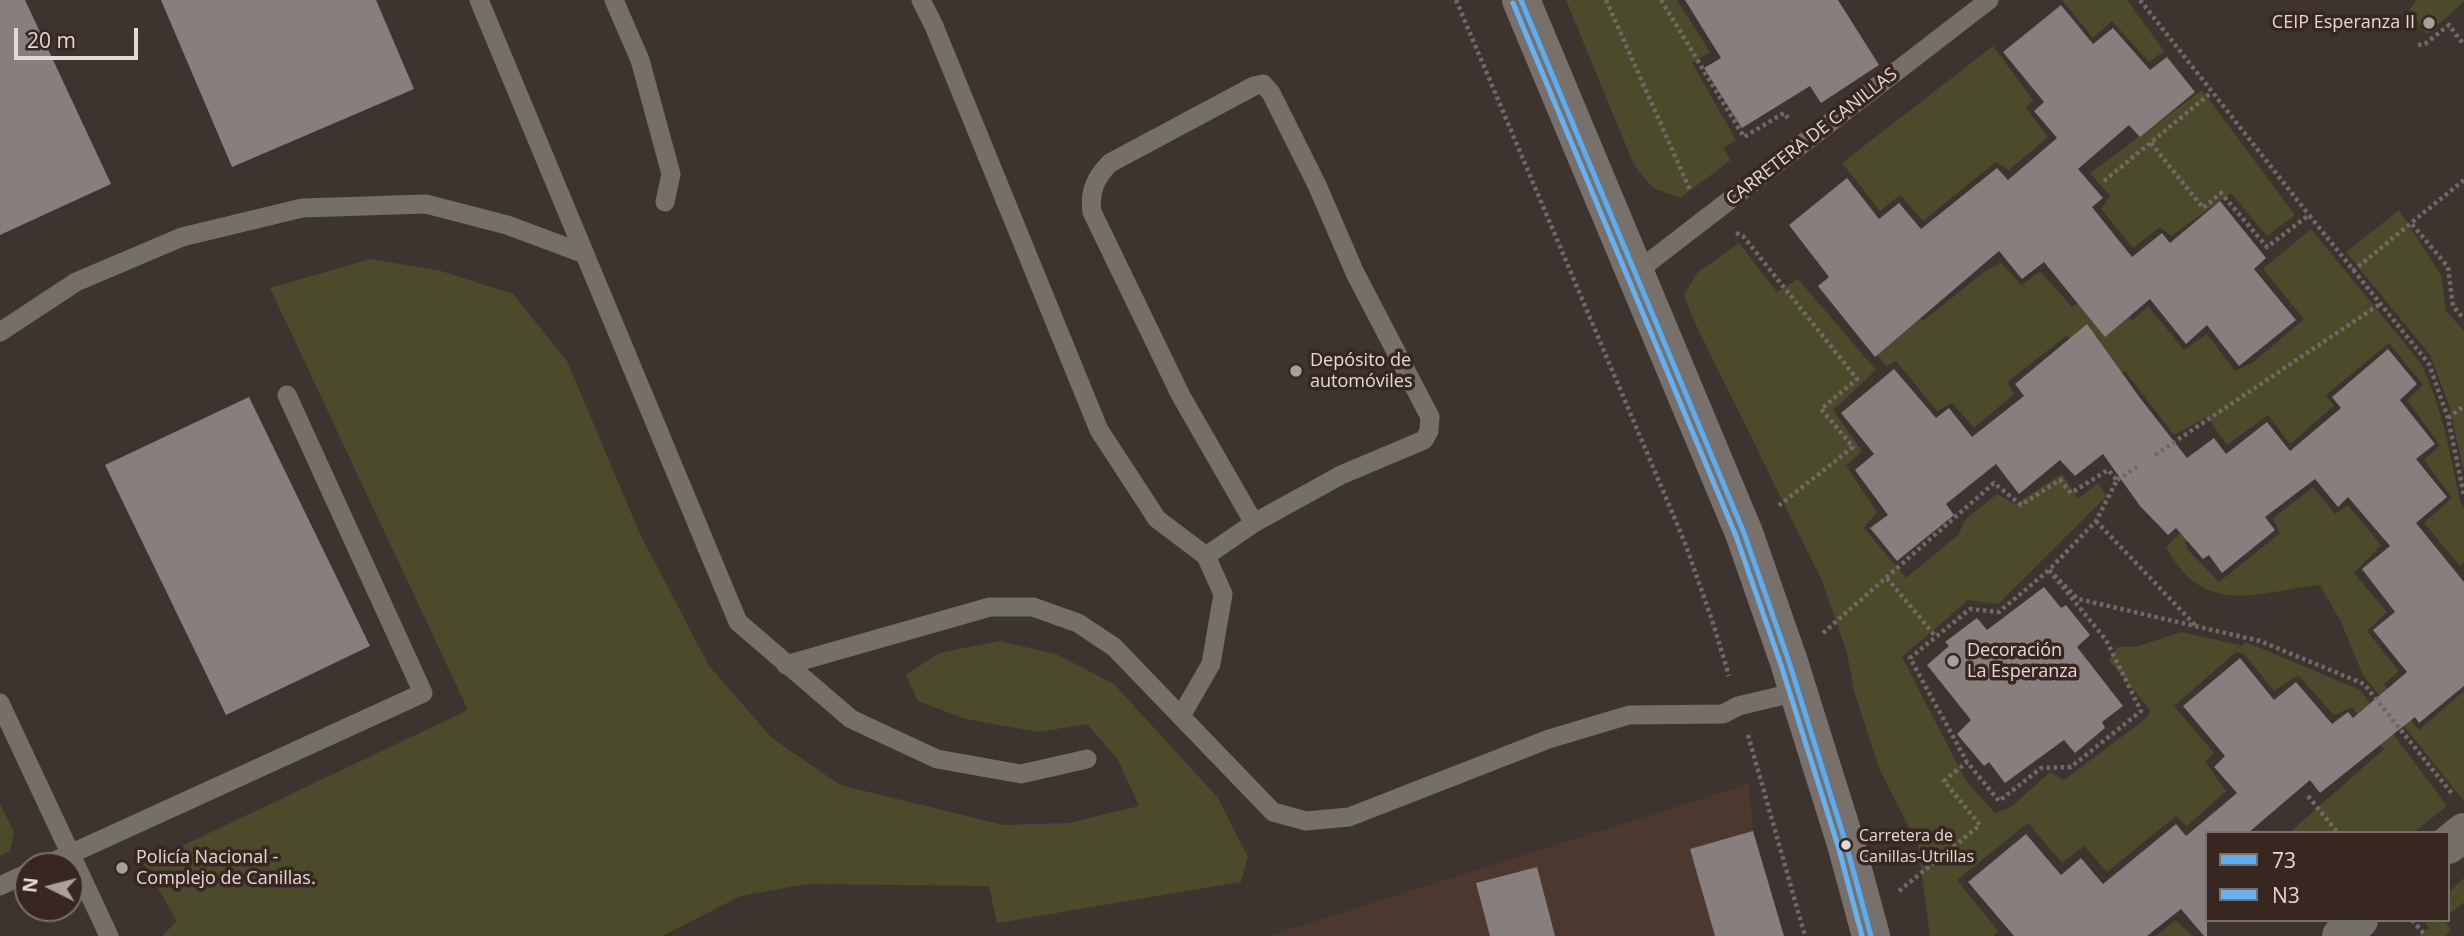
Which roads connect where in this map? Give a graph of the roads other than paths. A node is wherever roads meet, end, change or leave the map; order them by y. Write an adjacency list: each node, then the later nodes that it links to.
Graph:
1 (479, 0): 7 (lane)
2 (614, 0): 6 (lane)
3 (921, 0): 12 (lane)
4 (1989, 0): 8 (lane, CARRETERA DE CANILLAS)
5 (1523, 3): 8 (street)
6 (665, 202)
7 (585, 254): 9 (lane); 13 (lane)
8 (1635, 273): 14 (street)
9 (0, 332)
10 (287, 395): 21 (lane)
11 (1254, 523): 11 (lane); 12 (lane)
12 (1206, 556): 16 (lane)
13 (786, 665): 16 (lane); 17 (lane)
14 (1793, 677): 16 (lane); 24 (street)
15 (0, 703): 20 (lane)
16 (1181, 716)
17 (1087, 759)
18 (2460, 815): 19 (street)
19 (2450, 840)
20 (70, 852)
21 (75, 852)
22 (84, 882): 25 (lane)
23 (2358, 922): 26 (street)
24 (1869, 926)
25 (109, 936)
26 (2341, 936)

